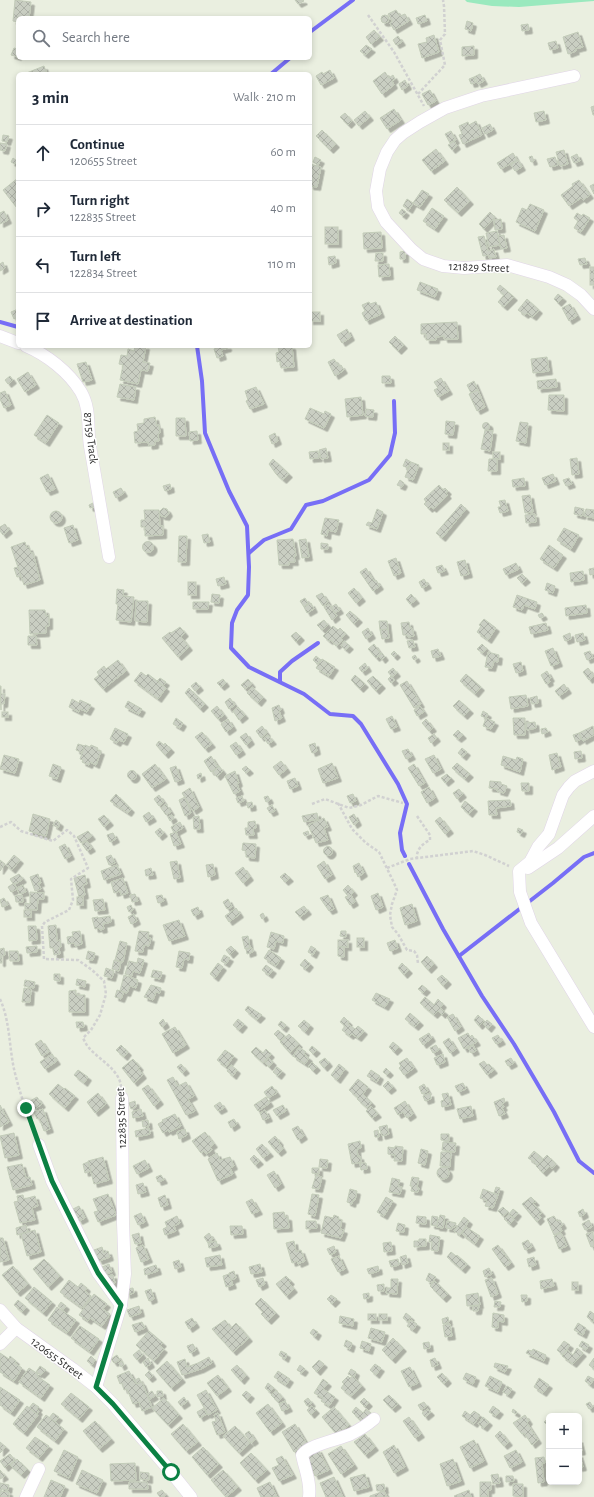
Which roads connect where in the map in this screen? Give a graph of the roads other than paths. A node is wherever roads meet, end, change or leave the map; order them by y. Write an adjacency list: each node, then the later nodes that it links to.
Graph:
1 (574, 76): 2 (street, 121829 Street)
2 (594, 309)
3 (0, 336): 4 (street)
4 (16, 342)
5 (30, 348): 6 (street, 87159 Track)
6 (110, 557)
7 (594, 771): 9 (street)
8 (594, 816): 9 (street)
9 (519, 873): 10 (street)
10 (594, 1028)
11 (122, 1098): 13 (street, 122835 Street)
12 (39, 1145): 13 (street)
13 (121, 1305): 17 (street, 122835 Street)
14 (0, 1310): 15 (street, 120655 Street)
15 (16, 1328): 16 (street); 17 (street, 120655 Street)
16 (0, 1344)
17 (96, 1387): 21 (street, 120655 Street)
18 (374, 1419): 22 (street)
19 (39, 1469): 20 (street)
20 (26, 1497)
21 (191, 1497)
22 (309, 1497)

